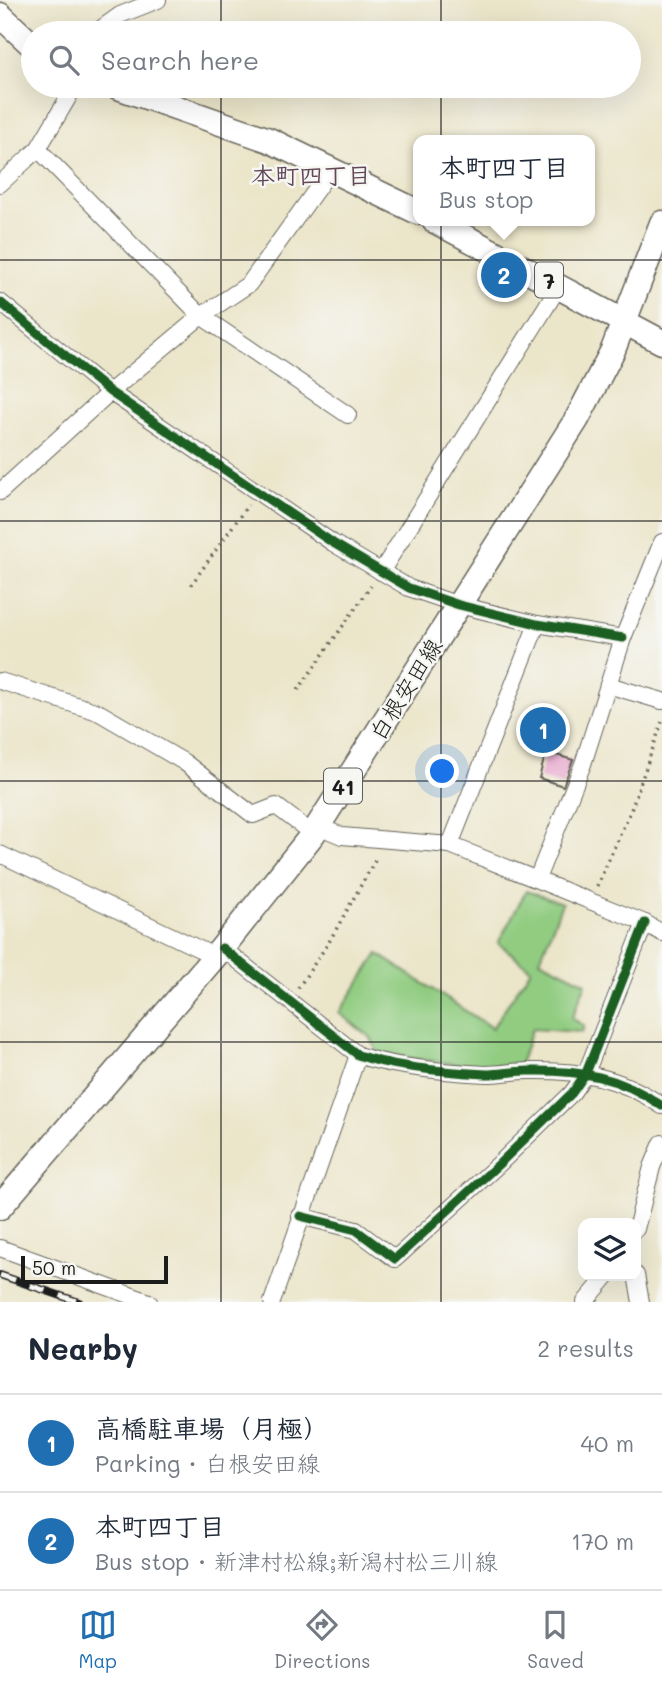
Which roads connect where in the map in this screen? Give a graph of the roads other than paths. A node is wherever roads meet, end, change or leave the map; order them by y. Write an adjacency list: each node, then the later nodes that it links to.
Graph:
1 (158, 0): 3 (street)
2 (0, 15): 4 (main road)
3 (112, 21)
4 (21, 35)
5 (68, 98): 7 (street)
6 (149, 98): 8 (main road)
7 (38, 149): 9 (street); 15 (street)
8 (331, 169): 10 (main road); 15 (street)
9 (0, 184)
10 (413, 210)
11 (662, 223): 16 (main road, 白根安田線 / 41)
12 (445, 226): 13 (main road, 7)
13 (559, 286): 16 (main road, 7); 22 (street)
14 (0, 302): 18 (street)
15 (201, 316): 18 (street); 19 (street)
16 (624, 321): 17 (main road, 7); 23 (main road, 白根安田線 / 41)
17 (662, 342)
18 (110, 392): 20 (street); 22 (street)
19 (348, 415)
20 (0, 492)
21 (662, 542): 25 (street)
22 (381, 572): 23 (street)
23 (459, 605): 24 (street); 29 (main road, 白根安田線 / 41)
24 (537, 624): 25 (street); 30 (street)
25 (623, 638): 27 (street)
26 (0, 681): 29 (street)
27 (608, 685): 28 (street); 32 (street)
28 (662, 701)
29 (315, 830): 30 (street); 35 (main road, 白根安田線 / 41)
30 (450, 845): 32 (street)
31 (0, 854): 35 (street)
32 (537, 879): 33 (street)
33 (645, 923): 34 (street); 37 (street)
34 (662, 933)
35 (218, 952): 36 (street); 40 (main road, 白根安田線 / 41)
36 (358, 1055): 37 (street); 41 (street)
37 (586, 1073): 38 (street); 41 (street)
38 (662, 1106)
39 (662, 1143): 42 (street)
40 (0, 1207)
41 (300, 1216): 47 (street)
42 (639, 1218)
43 (0, 1248): 46 (street)
44 (603, 1281): 48 (street)
45 (637, 1281): 49 (street)
46 (149, 1302)
47 (272, 1302)
48 (585, 1302)
49 (640, 1302)

